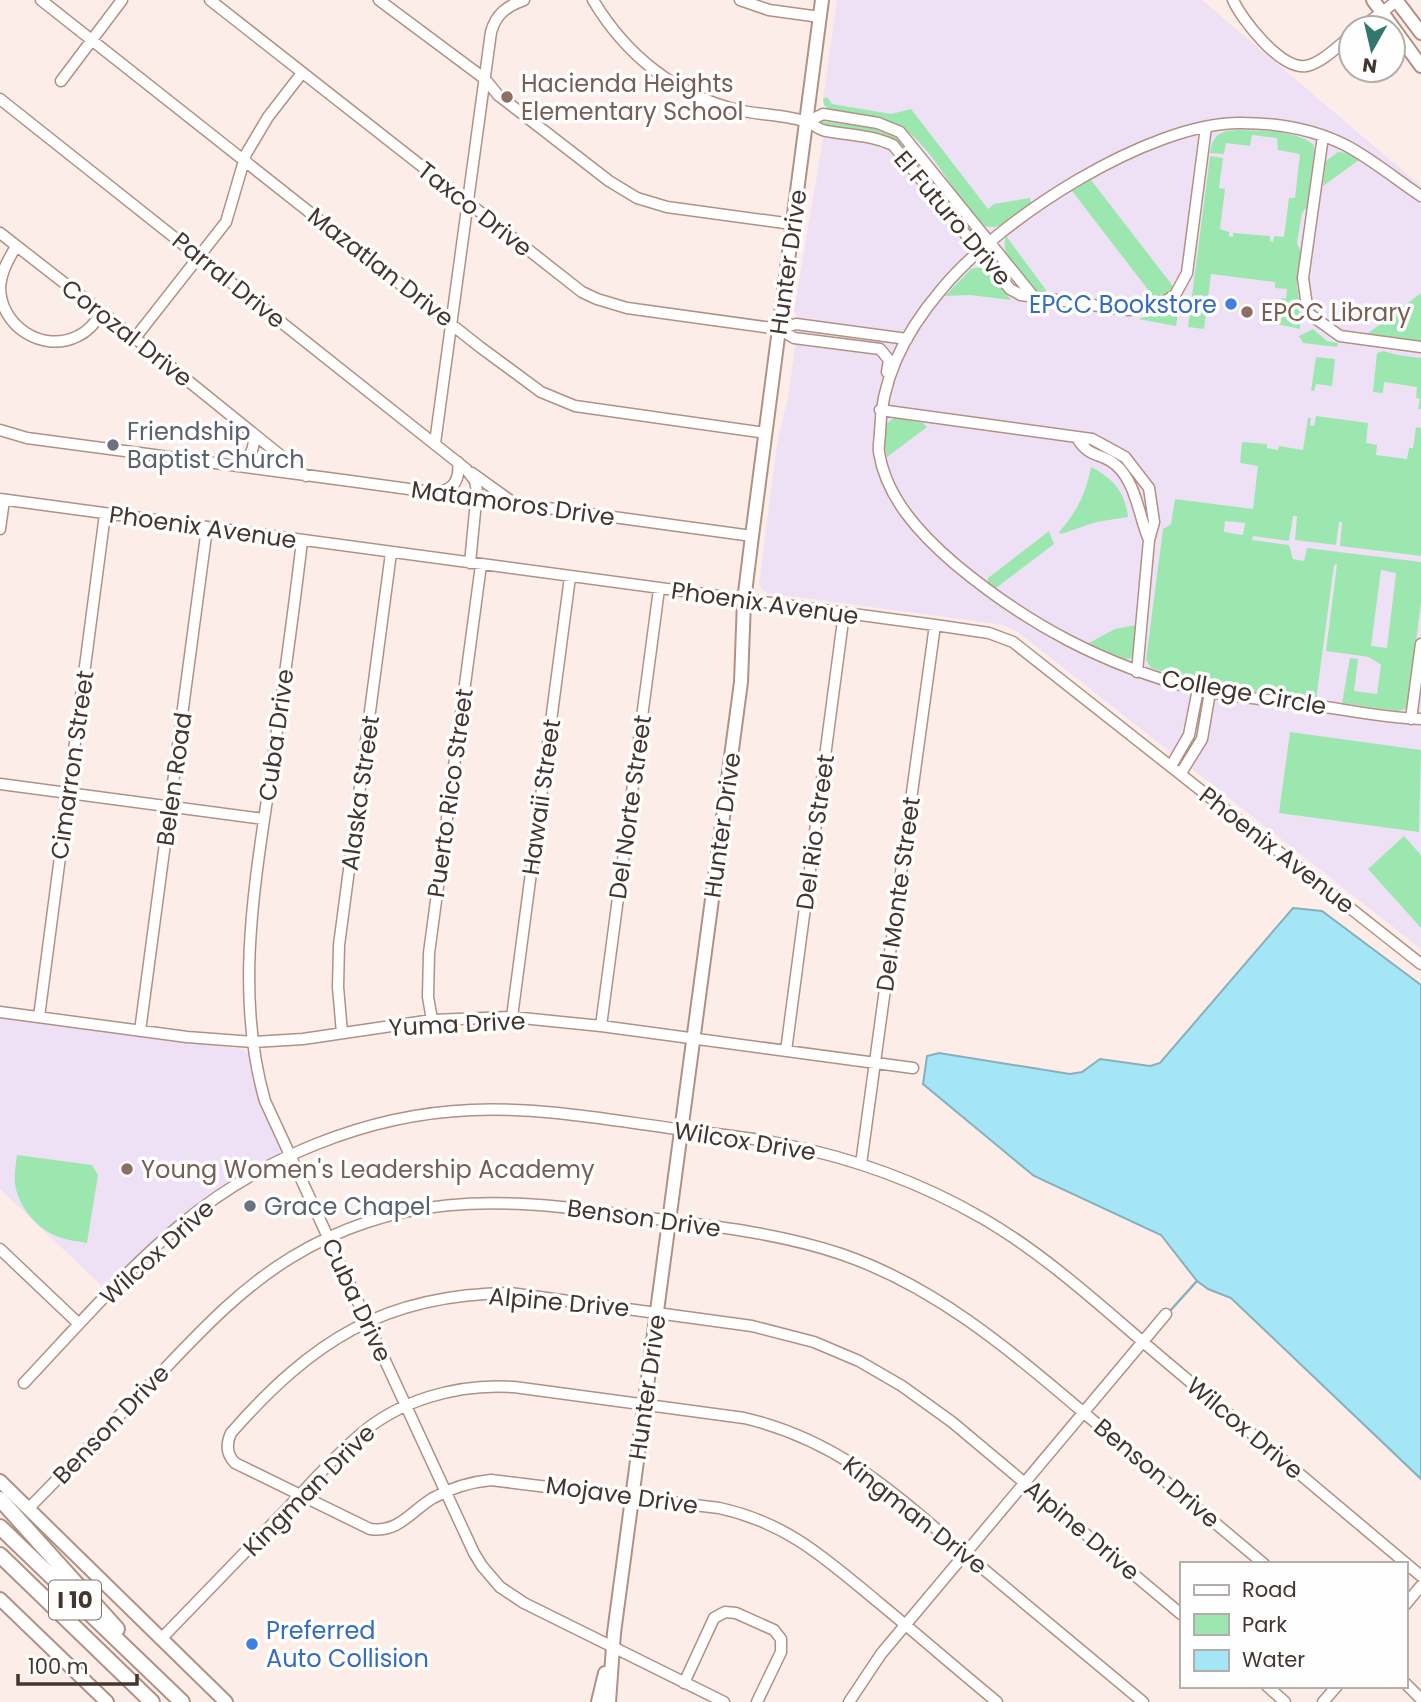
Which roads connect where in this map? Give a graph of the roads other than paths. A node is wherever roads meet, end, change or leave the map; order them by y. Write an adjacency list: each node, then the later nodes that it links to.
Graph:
1 (41, 0): 16 (street, Mazatlan Drive)
2 (122, 0): 16 (street)
3 (210, 0): 19 (street, Taxco Drive)
4 (379, 0): 20 (street)
5 (524, 0): 20 (street)
6 (593, 0): 23 (street)
7 (740, 0): 14 (street)
8 (822, 0): 14 (main road, Hunter Drive)
9 (1233, 0): 17 (street)
10 (1373, 0): 12 (main road)
11 (1397, 0): 12 (street); 15 (main road)
12 (1382, 12): 13 (street); 18 (main road)
13 (1379, 14)
14 (820, 17): 23 (main road, Hunter Drive)
15 (1421, 33)
16 (92, 38): 21 (street); 26 (street, Mazatlan Drive)
17 (1337, 46)
18 (1421, 66)
19 (302, 73): 26 (street); 28 (street, Taxco Drive)
20 (485, 79): 28 (street); 29 (street)
21 (61, 81)
22 (0, 99): 34 (street, Parral Drive)
23 (807, 122): 29 (main road, Hunter Drive); 31 (street, El Futuro Drive); 33 (street, El Futuro Drive)
24 (1206, 127): 25 (street, College Circle); 31 (street, College Circle); 35 (street, El Futuro Drive)
25 (1323, 136): 27 (street, College Circle); 42 (street)
26 (243, 160): 34 (street); 37 (street, Mazatlan Drive)
27 (1421, 196)
28 (468, 204): 37 (street); 38 (street, Taxco Drive)
29 (792, 224): 38 (main road, Hunter Drive)
30 (0, 233): 32 (street, Corozal Drive)
31 (990, 241): 33 (street, College Circle); 35 (street, El Futuro Drive)
32 (16, 246): 36 (street, Corozal Drive); 36 (street)
33 (979, 252): 35 (street, El Futuro Drive); 40 (street, College Circle)
34 (199, 256): 39 (street); 50 (street, Parral Drive)
35 (1033, 296)
36 (102, 313): 39 (street, Corozal Drive)
37 (452, 323): 48 (street, Mazatlan Drive); 50 (street)
38 (779, 329): 40 (street); 41 (street); 48 (main road, Hunter Drive)
39 (135, 338): 47 (street, Corozal Drive)
40 (907, 339): 43 (street, College Circle)
41 (870, 347): 43 (street); 44 (street)
42 (1421, 347)
43 (901, 349): 44 (street, College Circle)
44 (886, 384): 45 (street, College Circle)
45 (880, 410): 73 (street, College Circle); 73 (street)
46 (0, 430): 52 (street, Matamoros Drive)
47 (253, 433): 49 (street, Corozal Drive); 52 (street)
48 (765, 433): 62 (main road, Hunter Drive)
49 (266, 443): 53 (street); 54 (street, Corozal Drive)
50 (435, 443): 51 (street, Parral Drive)
51 (462, 465): 55 (street); 56 (street, Parral Drive); 58 (street, Parral Drive)
52 (234, 466): 53 (street, Matamoros Drive)
53 (274, 471): 54 (street, Matamoros Drive)
54 (307, 476): 55 (street, Matamoros Drive)
55 (436, 493): 56 (street, Matamoros Drive)
56 (478, 497): 58 (street, Matamoros Drive); 65 (street)
57 (2, 499): 59 (street, Phoenix Avenue); 61 (street)
58 (514, 503): 62 (street, Matamoros Drive)
59 (105, 514): 60 (street, Phoenix Avenue); 80 (street, Cimarron Street)
60 (207, 527): 63 (street, Phoenix Avenue); 81 (street, Belen Road)
61 (0, 529)
62 (752, 536): 69 (main road, Hunter Drive)
63 (302, 541): 64 (street, Phoenix Avenue); 82 (street, Cuba Drive)
64 (391, 554): 65 (street, Phoenix Avenue); 90 (street, Alaska Street)
65 (470, 563): 66 (street, Phoenix Avenue)
66 (481, 565): 67 (street, Phoenix Avenue); 87 (street, Puerto Rico Street)
67 (570, 577): 68 (street, Phoenix Avenue); 86 (street, Hawaii Street)
68 (659, 589): 69 (street, Phoenix Avenue); 88 (street, Del Norte Street)
69 (744, 601): 70 (street, Phoenix Avenue); 91 (main road, Hunter Drive)
70 (844, 613): 71 (street, Phoenix Avenue); 93 (street, Del Rio Street)
71 (935, 625): 77 (street, Phoenix Avenue); 94 (street, Del Monte Street)
72 (1421, 644): 76 (street)
73 (1137, 672): 74 (street, College Circle)
74 (1198, 689): 75 (street, College Circle); 77 (street)
75 (1210, 691): 76 (street, College Circle); 78 (street)
76 (1416, 719)
77 (1171, 766): 78 (street, Phoenix Avenue)
78 (1181, 773): 83 (street, Phoenix Avenue)
79 (0, 784): 80 (street)
80 (68, 793): 81 (street); 85 (street, Cimarron Street)
81 (170, 807): 82 (street); 89 (street, Belen Road)
82 (264, 819): 92 (street, Cuba Drive)
83 (1421, 964)
84 (0, 1012): 85 (street, Yuma Drive)
85 (39, 1017): 89 (street, Yuma Drive)
86 (512, 1017): 87 (street, Yuma Drive); 88 (street, Yuma Drive)
87 (432, 1020): 90 (street, Yuma Drive)
88 (601, 1026): 91 (street, Yuma Drive)
89 (140, 1031): 92 (street, Yuma Drive)
90 (342, 1033): 92 (street, Yuma Drive)
91 (693, 1039): 93 (street, Yuma Drive); 96 (main road, Hunter Drive)
92 (253, 1042): 97 (street, Cuba Drive)
93 (786, 1051): 94 (street, Yuma Drive)
94 (875, 1063): 95 (street, Yuma Drive); 98 (street, Del Monte Street)
95 (913, 1068)
96 (681, 1130): 97 (street, Wilcox Drive); 98 (street, Wilcox Drive); 99 (main road, Hunter Drive)
97 (289, 1156): 100 (street, Cuba Drive); 105 (street, Wilcox Drive)
98 (861, 1164): 106 (street, Wilcox Drive)
99 (669, 1221): 100 (street, Benson Drive); 102 (main road, Hunter Drive); 110 (street, Benson Drive)
100 (328, 1239): 104 (street, Cuba Drive); 118 (street, Benson Drive)
101 (0, 1249): 105 (street)
102 (657, 1311): 104 (street, Alpine Drive); 108 (main road, Hunter Drive); 113 (street, Alpine Drive)
103 (1166, 1314): 106 (street)
104 (368, 1322): 109 (street, Cuba Drive); 111 (street, Alpine Drive)
105 (79, 1324): 107 (street, Wilcox Drive)
106 (1143, 1342): 110 (street); 123 (street, Wilcox Drive)
107 (23, 1383)
108 (644, 1404): 109 (street, Kingman Drive); 116 (main road, Hunter Drive); 120 (street, Kingman Drive)
109 (406, 1407): 114 (street, Cuba Drive); 115 (street, Kingman Drive)
110 (1084, 1413): 113 (street); 122 (street, Benson Drive)
111 (228, 1441): 115 (street, Mojave Drive)
112 (0, 1481): 118 (main road)
113 (1025, 1482): 120 (street); 130 (street, Alpine Drive)
114 (445, 1492): 115 (street, Mojave Drive); 116 (street, Mojave Drive); 134 (street, Cuba Drive)
115 (301, 1494): 133 (street, Kingman Drive)
116 (632, 1496): 131 (street, Mojave Drive); 134 (main road, Hunter Drive)
117 (0, 1499): 135 (highway)
118 (28, 1509): 133 (main road)
119 (0, 1527): 135 (highway, I 10)
120 (965, 1554): 131 (street); 151 (street, Kingman Drive)
121 (0, 1555): 132 (highway, I 10)
122 (1262, 1562)
123 (1404, 1562)
124 (1407, 1564): 126 (street, Wilcox Drive)
125 (0, 1568): 132 (highway)
126 (1421, 1576)
127 (1421, 1586): 129 (street)
128 (0, 1599): 141 (main road)
129 (1407, 1603)
130 (1180, 1613)
131 (905, 1625): 149 (street); 150 (street, Mojave Drive)
132 (80, 1631): 142 (highway, I 10)
133 (160, 1639): 144 (main road)
134 (612, 1649): 136 (street, Cuba Drive); 145 (main road, Hunter Drive); 146 (main road, Hunter Drive)
135 (150, 1672): 143 (highway, I 10)
136 (684, 1683): 147 (street, Cuba Drive); 148 (street)
137 (1407, 1685): 140 (street)
138 (1269, 1688): 152 (street)
139 (1335, 1688): 153 (street)
140 (1421, 1699)
141 (107, 1702)
142 (152, 1702)
143 (181, 1702)
144 (226, 1702)
145 (598, 1702)
146 (609, 1702)
147 (724, 1702)
148 (757, 1702)
149 (849, 1702)
150 (997, 1702)
151 (1143, 1702)
152 (1285, 1702)
153 (1323, 1702)

